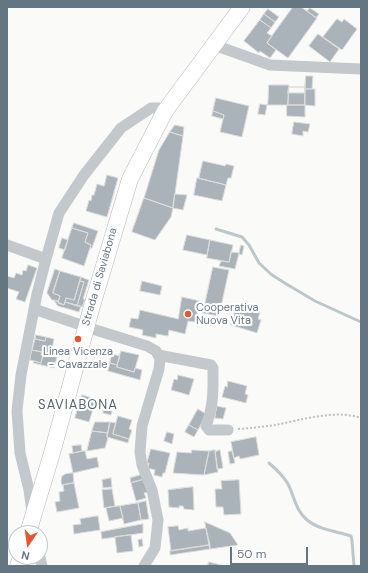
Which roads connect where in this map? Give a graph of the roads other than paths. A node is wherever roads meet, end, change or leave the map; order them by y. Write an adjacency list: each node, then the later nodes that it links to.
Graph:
1 (242, 7): 2 (street, Strada di Saviabona)
2 (214, 45): 3 (street); 4 (street, Strada di Saviabona)
3 (361, 69)
4 (165, 111): 6 (street); 8 (street, Strada di Saviabona)
5 (7, 245): 6 (street)
6 (46, 259): 7 (street)
7 (34, 309): 8 (street); 11 (street)
8 (82, 326): 9 (street); 12 (street, Strada di Saviabona)
9 (158, 355): 10 (street); 13 (street)
10 (228, 430)
11 (31, 525)
12 (32, 525)
13 (144, 566)

